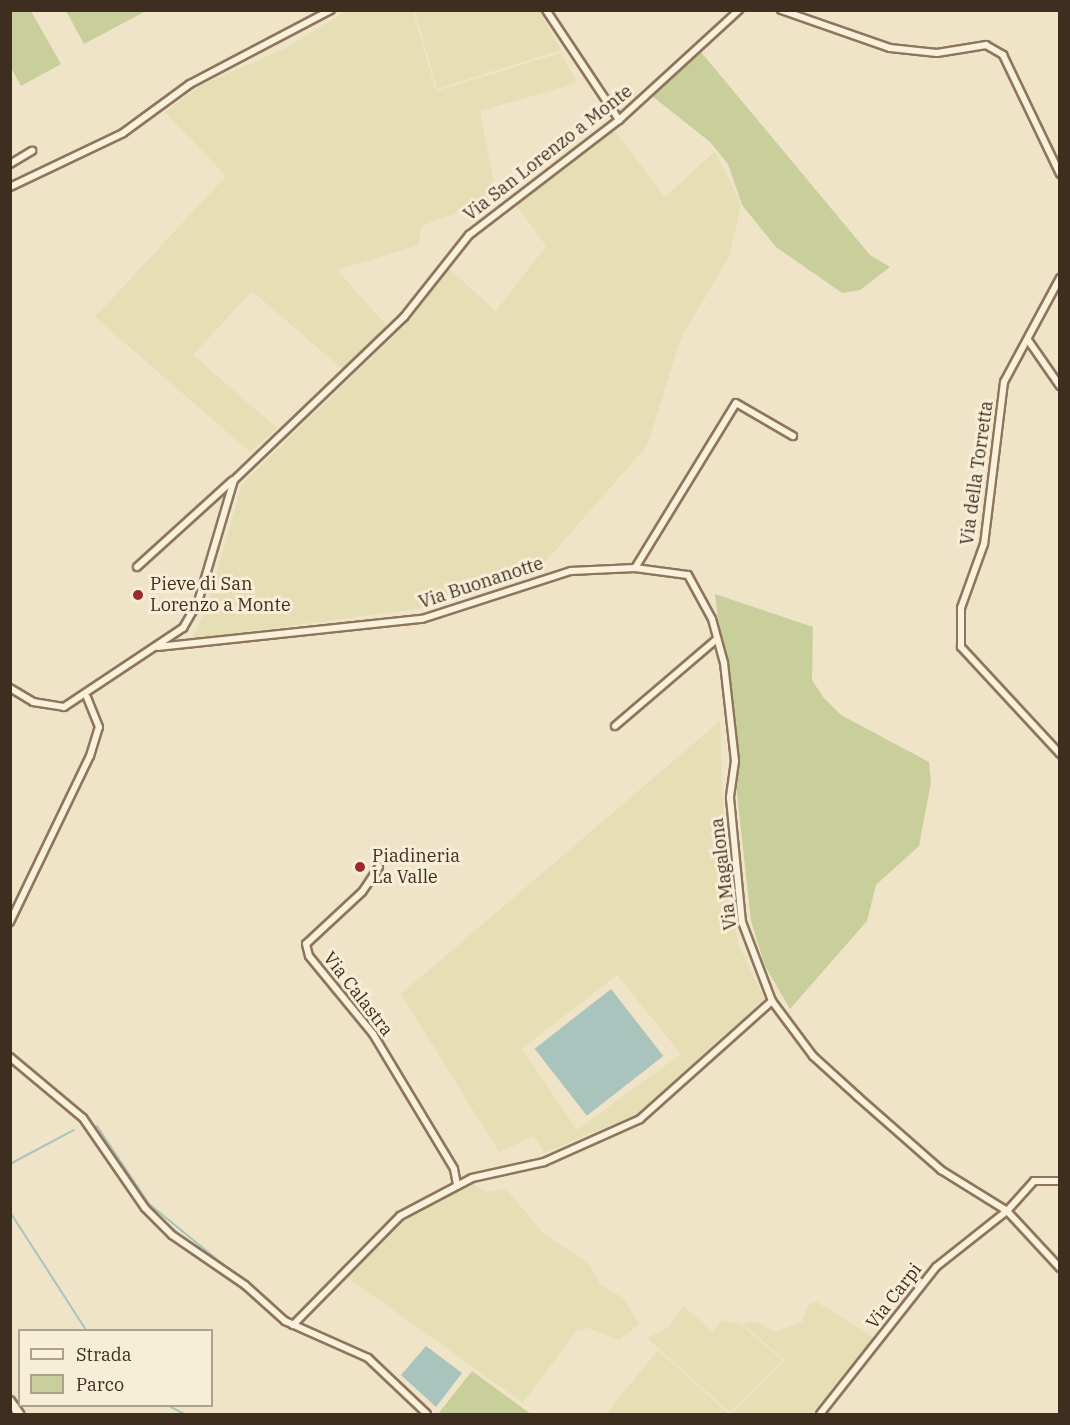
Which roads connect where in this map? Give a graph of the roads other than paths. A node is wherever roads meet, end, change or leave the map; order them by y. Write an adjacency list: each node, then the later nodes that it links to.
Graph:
1 (331, 10): 9 (street)
2 (546, 10): 5 (street)
3 (739, 10): 5 (street, Via San Lorenzo a Monte)
4 (781, 10): 8 (street)
5 (619, 120): 14 (street, Via San Lorenzo a Monte)
6 (32, 151): 7 (street)
7 (10, 164)
8 (1059, 174)
9 (10, 188)
10 (1059, 278): 11 (street, Via della Torretta)
11 (1028, 340): 12 (street); 23 (street, Via della Torretta)
12 (1059, 386)
13 (794, 436): 16 (street)
14 (234, 480): 15 (street, Via San Lorenzo a Monte); 19 (street, Via San Lorenzo a Monte)
15 (137, 567)
16 (635, 568): 17 (street, Via Buonanotte); 19 (street, Via Buonanotte)
17 (688, 575): 18 (street, Via Magalona)
18 (717, 639): 22 (street); 26 (street, Via Magalona)
19 (158, 647): 21 (street, Via San Lorenzo a Monte)
20 (10, 688): 21 (street, Via San Lorenzo a Monte)
21 (87, 697): 25 (street)
22 (615, 726)
23 (1059, 754)
24 (379, 867): 29 (street, Via Calastra)
25 (10, 922)
26 (772, 1001): 29 (street); 30 (street, Via Magalona)
27 (10, 1057): 32 (street)
28 (1059, 1181): 30 (street, Via Carpi)
29 (457, 1185): 32 (street)
30 (1007, 1210): 31 (street); 36 (street, Via Carpi)
31 (1059, 1268)
32 (293, 1325): 35 (street)
33 (10, 1401): 34 (street)
34 (19, 1414)
35 (427, 1414)
36 (820, 1414)

